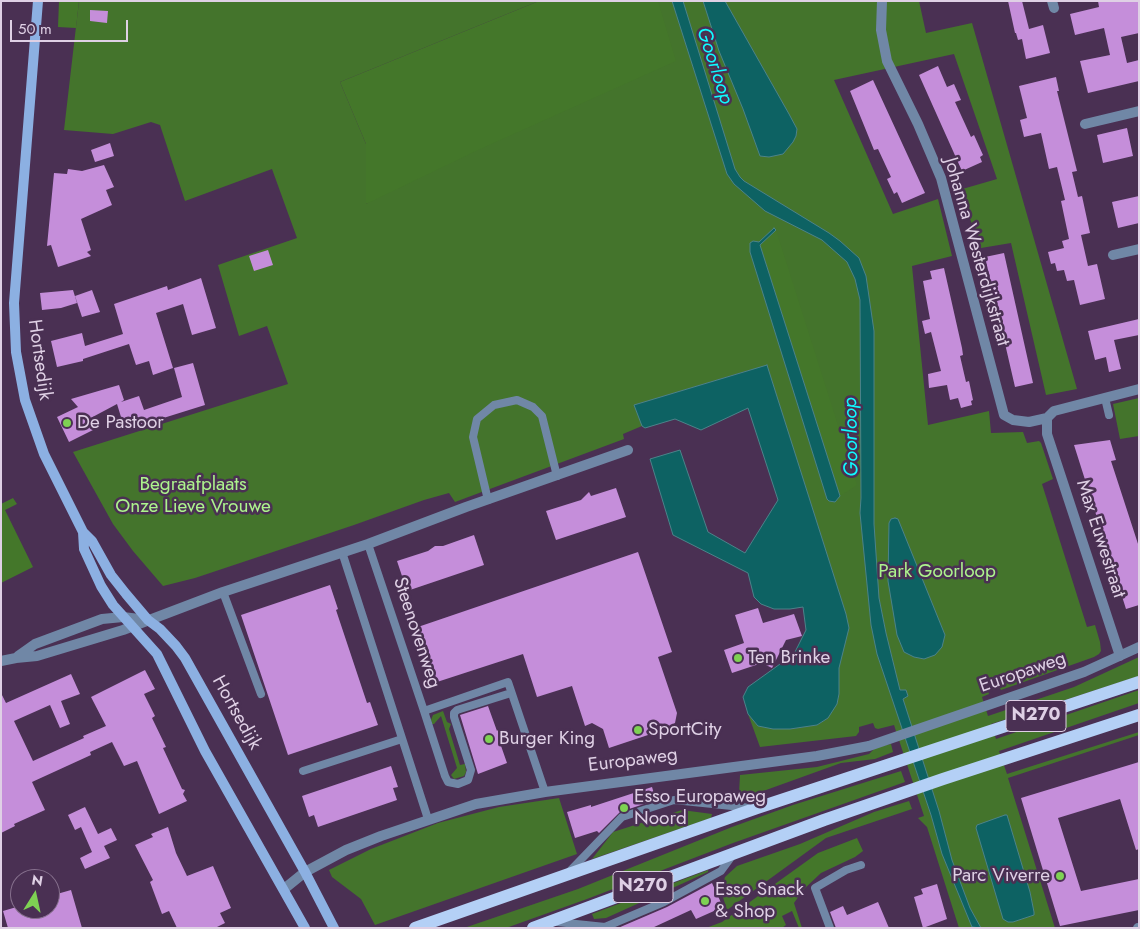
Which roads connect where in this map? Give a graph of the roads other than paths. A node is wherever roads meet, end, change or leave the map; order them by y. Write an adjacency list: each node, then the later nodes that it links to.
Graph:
1 (38, 1): 14 (street, Hortsedijk)
2 (882, 1): 10 (street, Johanna Westerdijkstraat)
3 (1139, 111): 4 (street)
4 (1085, 124)
5 (1139, 249): 6 (street)
6 (1113, 255)
7 (1139, 389): 8 (street)
8 (1105, 398): 9 (lane); 10 (street)
9 (1109, 415)
10 (1047, 418): 22 (street, Max Euwestraat)
11 (628, 450): 12 (street)
12 (557, 476): 13 (street); 13 (lane)
13 (488, 500): 15 (street)
14 (83, 532): 18 (street, Hortsedijk); 19 (street, Hortsedijk)
15 (368, 544): 16 (street); 28 (lane, Steenovenweg)
16 (342, 552): 17 (street); 30 (lane)
17 (223, 592): 19 (street); 27 (lane)
18 (123, 617): 19 (street); 20 (street, Hortsedijk); 23 (street)
19 (148, 620): 20 (street); 37 (street, Hortsedijk)
20 (132, 626): 23 (street); 39 (street, Hortsedijk)
21 (1139, 647): 22 (street, Europaweg)
22 (1120, 656): 32 (street, Europaweg)
23 (16, 658): 24 (street)
24 (1, 661)
25 (1139, 682): 33 (main road, N270)
26 (511, 693): 28 (lane, Steenovenweg); 28 (lane); 32 (lane)
27 (261, 694)
28 (424, 711)
29 (1139, 715): 35 (main road, N270)
30 (402, 739): 31 (lane); 34 (lane)
31 (303, 771)
32 (545, 792): 34 (street, Europaweg)
33 (758, 808): 38 (main road, N270); 38 (lane)
34 (428, 819): 37 (street, Europaweg)
35 (734, 852): 40 (main road, N270); 40 (lane)
36 (861, 865): 45 (lane)
37 (305, 872): 39 (street, Europaweg); 42 (street, Hortsedijk)
38 (566, 874): 43 (main road, N270)
39 (284, 889): 41 (street, Hortsedijk)
40 (552, 921): 44 (main road, N270)
41 (305, 928)
42 (334, 928)
43 (415, 928)
44 (533, 928)
45 (830, 928)

